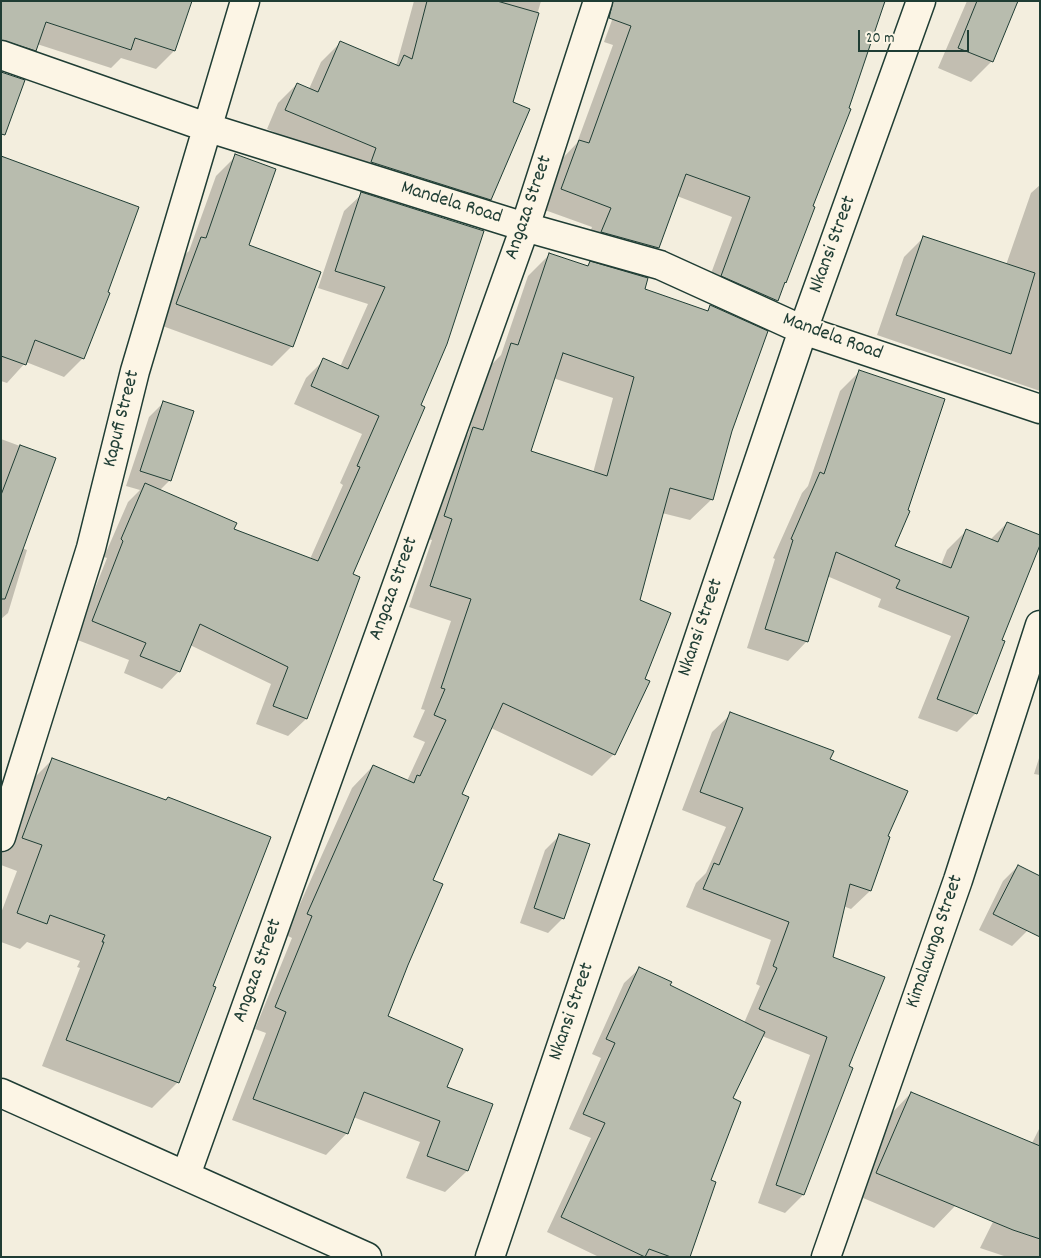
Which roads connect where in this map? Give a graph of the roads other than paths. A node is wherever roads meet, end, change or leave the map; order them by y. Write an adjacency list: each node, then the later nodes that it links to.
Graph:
1 (245, 1): 5 (street, Kapufi Street)
2 (598, 1): 6 (street, Angaza Street)
3 (922, 1): 7 (street, Nkansi Street)
4 (1, 55): 5 (street, Mandela Road)
5 (209, 128): 6 (street, Mandela Road); 10 (street, Kapufi Street)
6 (525, 227): 7 (street, Mandela Road); 12 (street, Angaza Street)
7 (803, 330): 8 (street, Mandela Road); 14 (street, Nkansi Street)
8 (1040, 409)
9 (1040, 625): 15 (street, Kimalaunga Street)
10 (1, 836)
11 (1, 1093): 12 (street)
12 (186, 1175): 13 (street)
13 (367, 1257)
14 (490, 1257)
15 (826, 1257)

